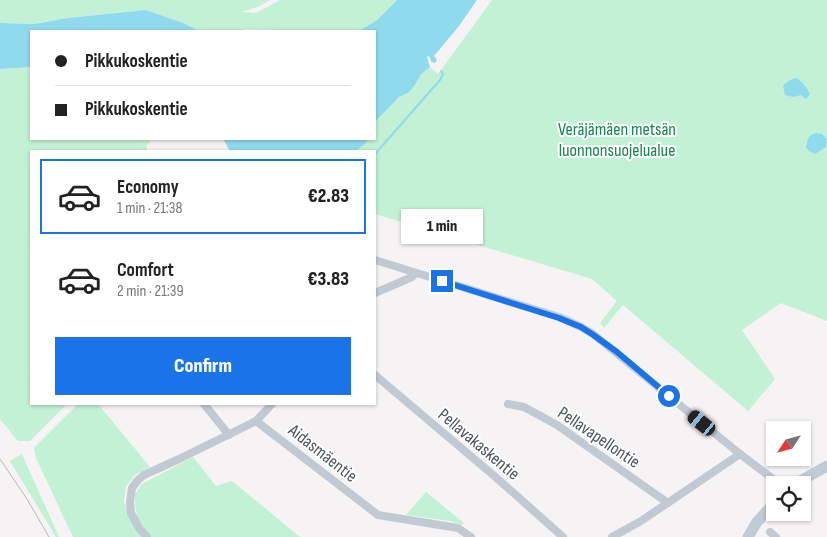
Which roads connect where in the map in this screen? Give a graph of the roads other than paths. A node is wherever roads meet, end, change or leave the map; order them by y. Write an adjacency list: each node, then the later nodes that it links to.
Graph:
1 (376, 260): 2 (street)
2 (415, 273): 3 (street); 10 (street)
3 (376, 293)
4 (376, 376): 18 (street, Pellavakaskentie)
5 (508, 404): 14 (street, Pellavapellontie)
6 (205, 405): 9 (street)
7 (271, 405): 8 (street)
8 (256, 421): 9 (street); 17 (street, Aidasmäentie)
9 (229, 435): 16 (street)
10 (740, 454): 12 (street); 14 (street)
11 (827, 466): 13 (street)
12 (769, 476)
13 (809, 476)
14 (668, 503): 19 (street)
15 (766, 512): 20 (street)
16 (147, 537)
17 (472, 537)
18 (563, 537)
19 (612, 537)
20 (748, 537)

